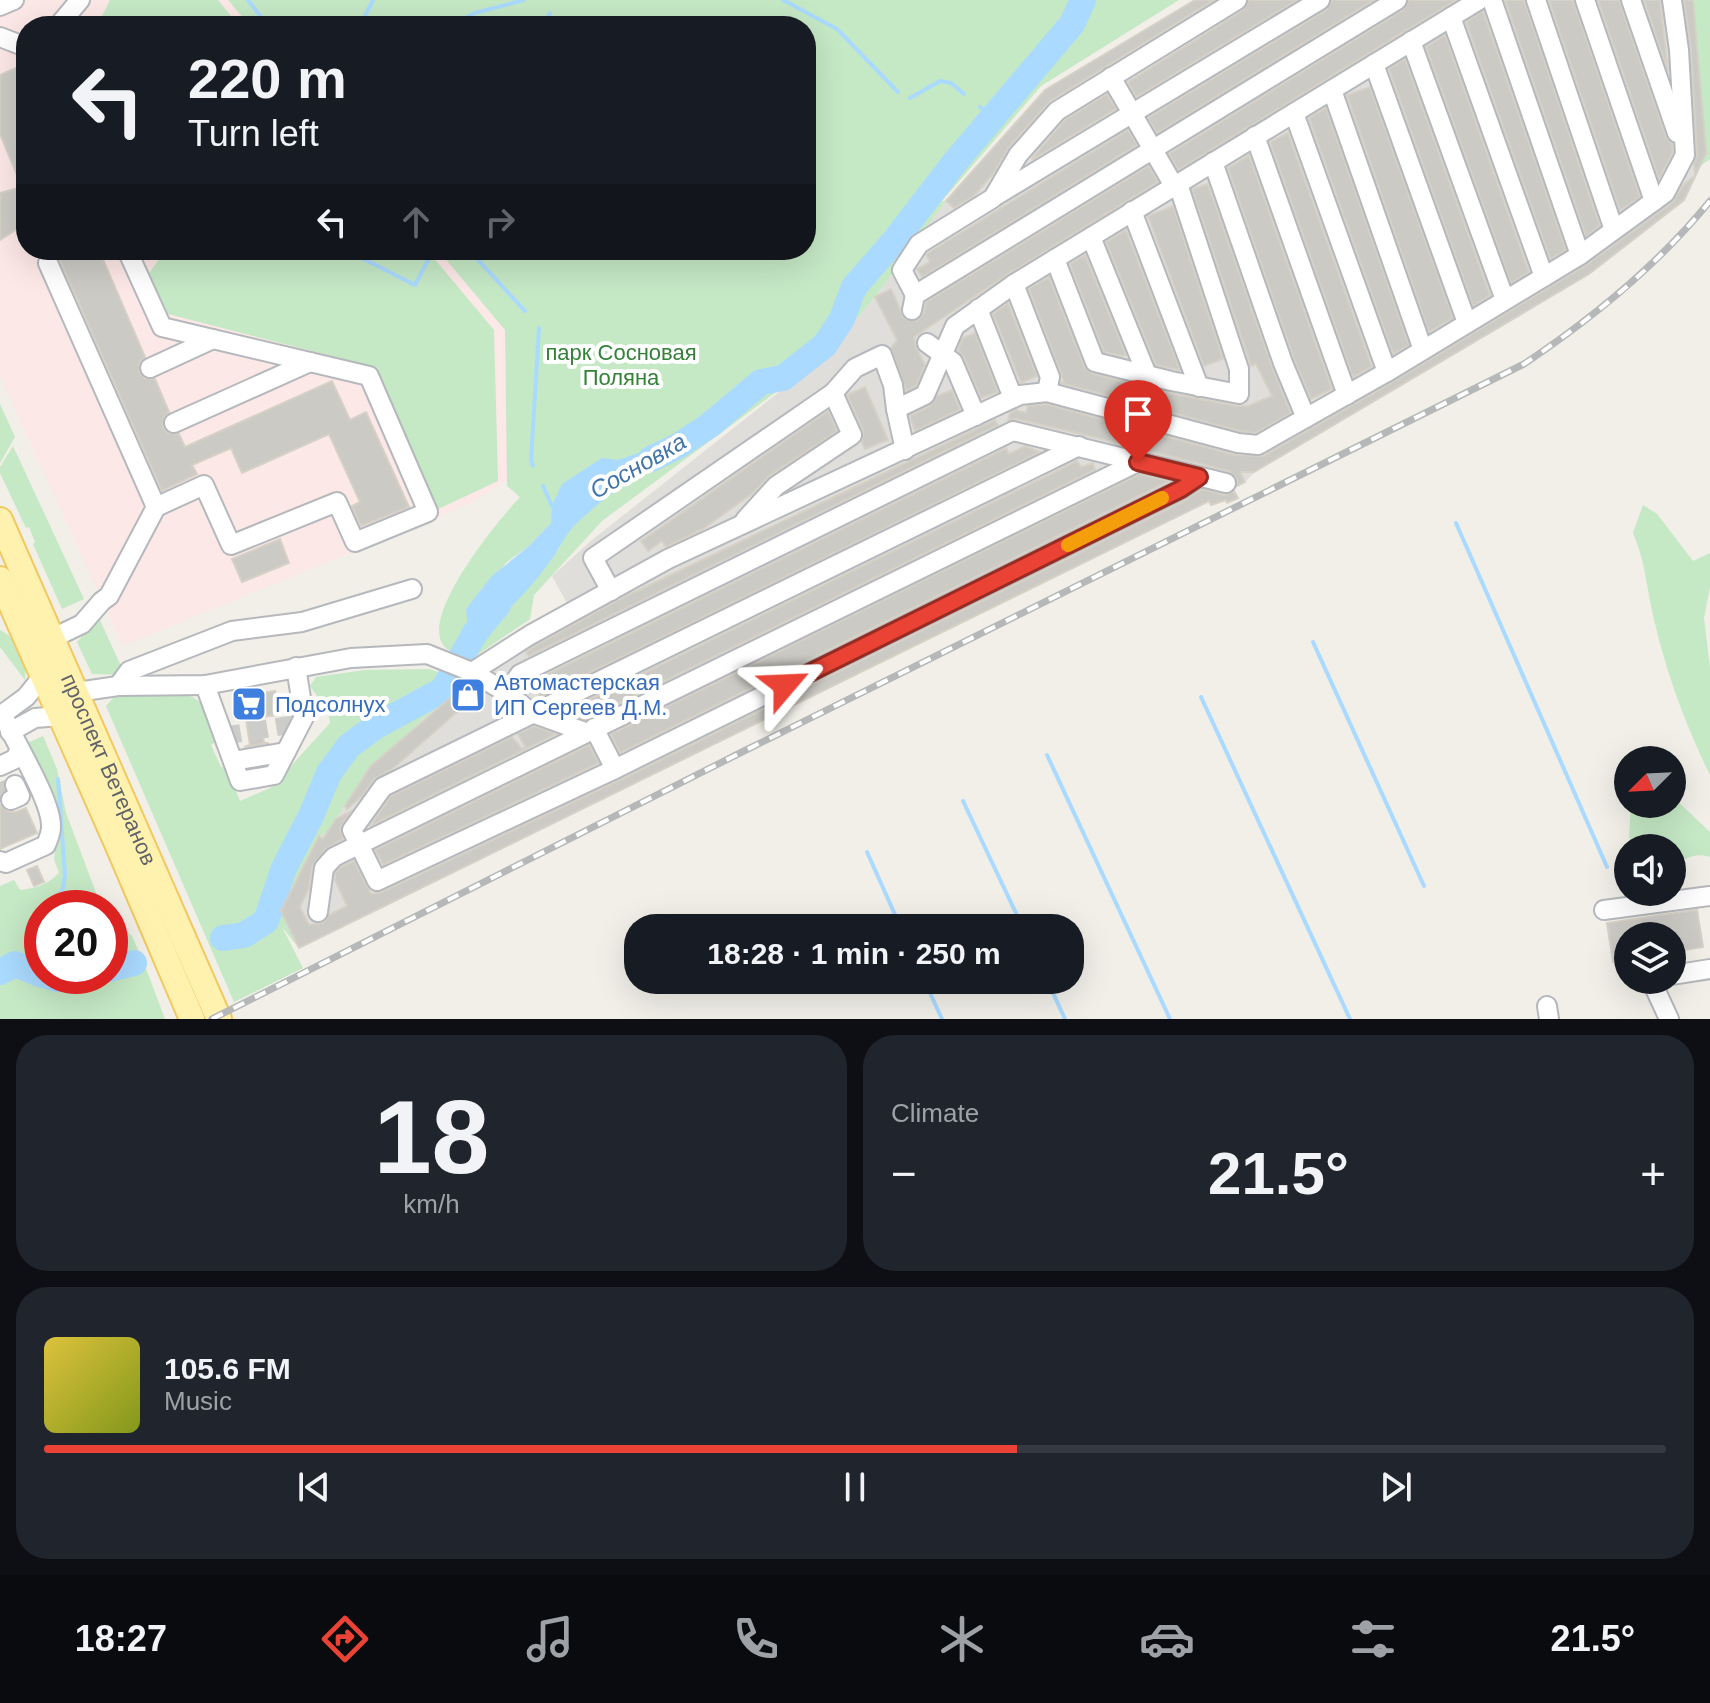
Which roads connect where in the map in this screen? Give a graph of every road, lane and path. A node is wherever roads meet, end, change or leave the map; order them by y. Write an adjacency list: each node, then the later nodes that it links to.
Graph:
1 (14, 0): 12 (street)
2 (80, 0): 14 (street)
3 (1237, 0): 17 (street)
4 (1320, 0): 20 (street)
5 (1397, 0): 22 (street)
6 (1479, 0): 13 (street)
7 (1492, 0): 31 (street)
8 (1536, 0): 29 (street)
9 (1585, 0): 27 (street)
10 (1631, 0): 23 (street)
11 (1672, 0): 23 (street)
12 (0, 6)
13 (1457, 9): 15 (street); 35 (street)
14 (66, 16)
15 (1411, 41): 16 (street); 37 (street)
16 (1374, 64): 18 (street); 39 (street)
17 (1111, 77): 20 (street); 26 (street)
18 (1332, 90): 19 (street); 42 (street)
19 (1294, 113): 21 (street); 46 (street)
20 (1133, 115): 22 (street); 26 (street)
21 (1255, 136): 24 (street); 51 (street)
22 (1153, 150): 25 (street); 26 (street)
23 (1685, 155): 27 (street)
24 (1213, 162): 25 (street); 55 (street)
25 (1176, 185): 28 (street); 48 (street)
26 (993, 198)
27 (1654, 201): 29 (street)
28 (1132, 211): 30 (street); 48 (street)
29 (1614, 230): 31 (street)
30 (1091, 237): 32 (street); 47 (street)
31 (1580, 255): 35 (street)
32 (1055, 259): 36 (street); 47 (street)
33 (132, 260): 40 (street)
34 (48, 263): 62 (street)
35 (1544, 277): 37 (street)
36 (1014, 284): 38 (street); 49 (street)
37 (1505, 300): 39 (street)
38 (978, 309): 43 (street); 52 (street)
39 (1467, 323): 42 (street)
40 (213, 339): 44 (street); 45 (street)
41 (927, 343): 43 (street)
42 (1423, 350): 46 (street)
43 (942, 356): 53 (street); 54 (street)
44 (310, 362): 56 (street); 62 (street)
45 (150, 368)
46 (1387, 372): 51 (street)
47 (1147, 375): 48 (street)
48 (1199, 387)
49 (1047, 392): 52 (street); 55 (street)
50 (833, 393): 53 (street); 64 (street); 67 (street)
51 (1347, 395): 55 (street)
52 (1013, 398): 54 (street)
53 (896, 409): 58 (street)
54 (976, 416): 58 (street)
55 (1306, 418)
56 (174, 423)
57 (1079, 446): 59 (street); 77 (street); 78 (street)
58 (905, 450): 64 (street)
59 (1138, 462): 60 (street); 81 (street)
60 (1199, 477): 61 (street); 83 (street)
61 (1226, 483)
62 (156, 507): 70 (street)
63 (0, 520): 68 (main road, проспект Ветеранов)
64 (741, 526): 67 (street)
65 (0, 579): 69 (main road, проспект Ветеранов)
66 (412, 589): 75 (street)
67 (611, 591): 72 (street)
68 (35, 595): 69 (street); 70 (main road, проспект Ветеранов)
69 (6, 608): 73 (main road, проспект Ветеранов)
70 (53, 638): 76 (main road, проспект Ветеранов)
71 (296, 667): 72 (street); 74 (street); 74 (street)
72 (461, 667): 77 (street)
73 (43, 676): 79 (street); 80 (main road, проспект Ветеранов)
74 (205, 685): 75 (street)
75 (118, 686): 76 (street)
76 (77, 692): 94 (main road, проспект Ветеранов)
77 (507, 693): 78 (street)
78 (532, 713): 81 (street); 85 (street)
79 (1, 715): 82 (street)
80 (61, 716): 82 (street); 93 (main road, проспект Ветеранов)
81 (590, 730): 83 (street); 85 (street)
82 (10, 732): 84 (street)
83 (615, 769): 85 (street)
84 (10, 773): 86 (street)
85 (359, 844): 89 (street)
86 (0, 861)
87 (1710, 896): 88 (street)
88 (1604, 910)
89 (318, 912)
90 (1710, 969): 91 (street)
91 (1686, 973)
92 (1657, 994): 95 (street)
93 (192, 1019)
94 (219, 1019)
95 (1669, 1019)

